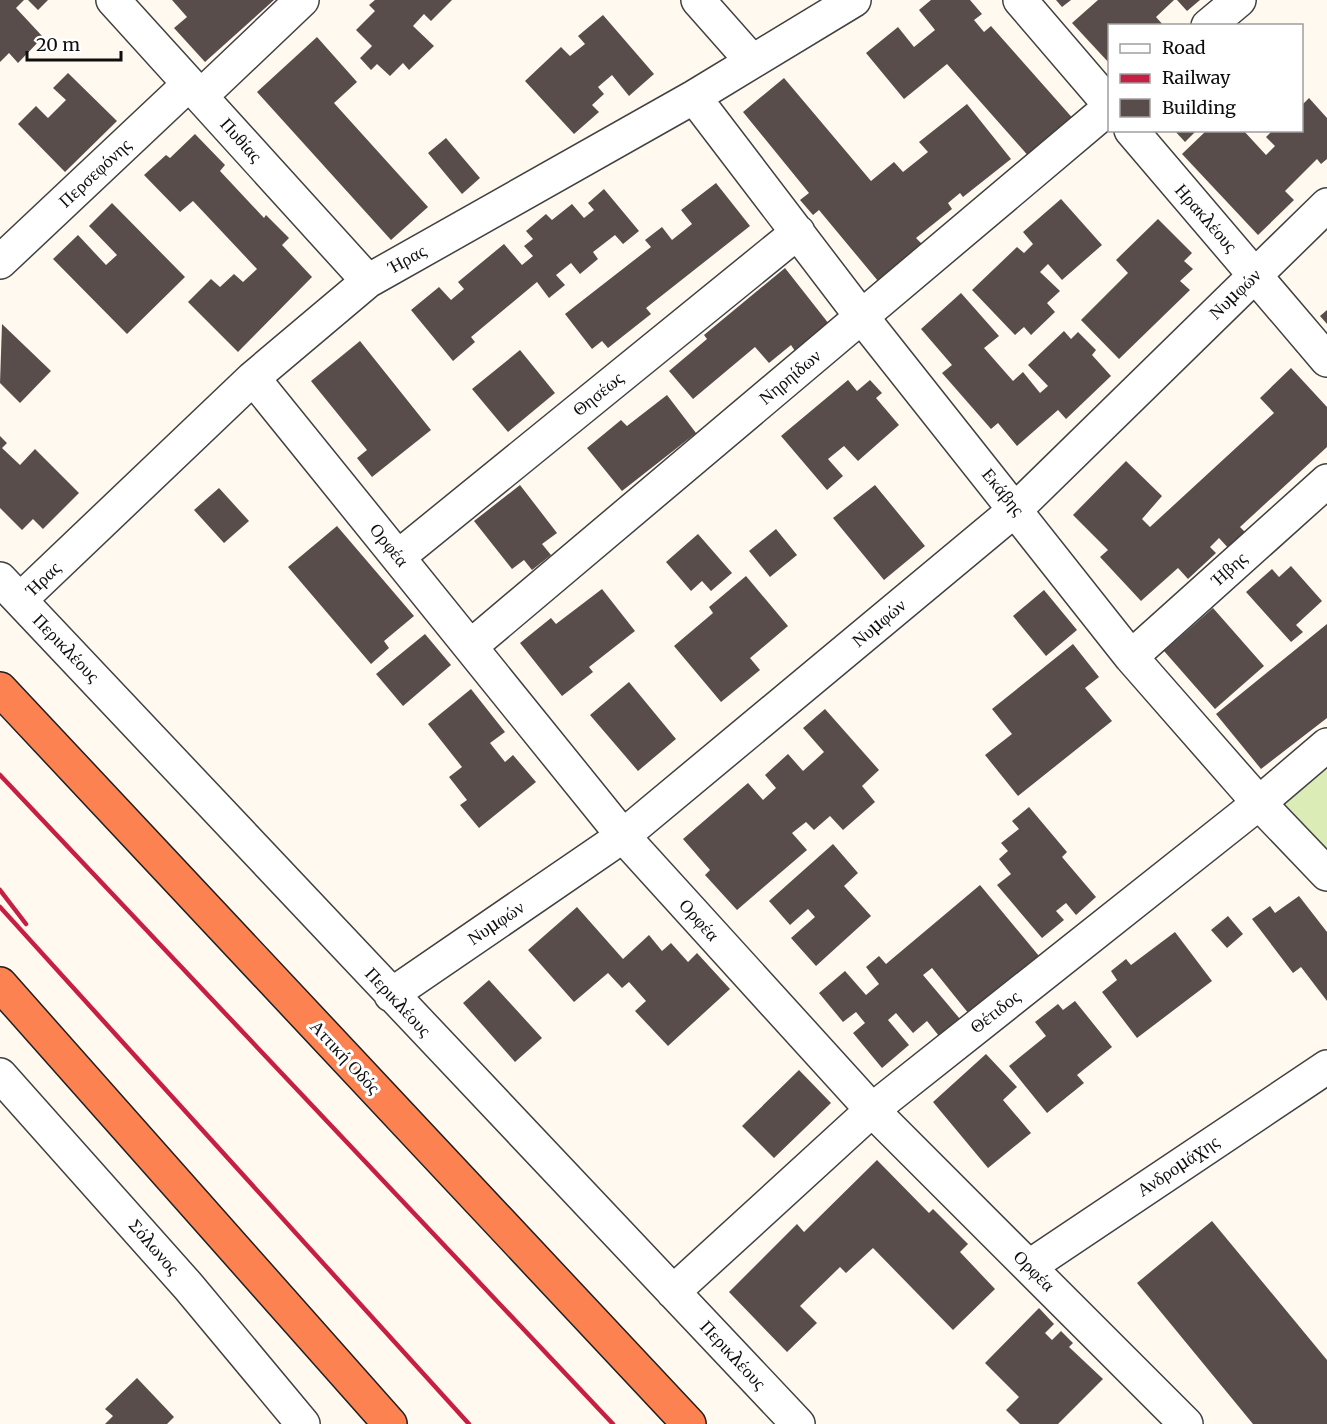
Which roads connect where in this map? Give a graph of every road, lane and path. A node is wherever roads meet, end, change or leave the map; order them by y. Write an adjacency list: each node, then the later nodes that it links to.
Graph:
1 (113, 0): 9 (street, Πυθίας)
2 (302, 0): 9 (street, Περσεφόνης)
3 (698, 0): 8 (street)
4 (854, 0): 8 (street, Ήρας)
5 (1020, 0): 11 (street)
6 (1239, 0): 7 (street)
7 (1210, 24)
8 (751, 60): 10 (street, Ήρας)
9 (195, 90): 16 (street, Περσεφόνης); 18 (street, Πυθίας)
10 (694, 97): 15 (street, Εκάβης); 18 (street, Ήρας)
11 (1108, 104)
12 (1108, 108): 19 (street, Νηρηίδων)
13 (1133, 132): 17 (street, Ηρακλέους)
14 (1327, 205): 17 (street, Νυμφών)
15 (798, 232): 19 (street, Εκάβης); 24 (street, Θησέως)
16 (0, 262)
17 (1255, 275): 20 (street, Ηρακλέους); 23 (street, Νυμφών)
18 (368, 281): 21 (street, Ήρας)
19 (861, 316): 23 (street, Εκάβης); 26 (street, Νηρηίδων)
20 (1327, 360)
21 (253, 378): 24 (street, Ορφέα); 25 (street, Ήρας)
22 (1327, 481): 27 (street, Ήβης)
23 (1016, 509): 27 (street, Εκάβης); 31 (street, Νυμφών)
24 (398, 557): 26 (street, Ορφέα)
25 (10, 590): 34 (street, Περικλέους)
26 (471, 646): 31 (street, Ορφέα)
27 (1131, 657): 30 (street, Εκάβης)
28 (0, 689): 42 (highway, Αττική Οδός)
29 (1327, 745): 30 (street, Θέτιδος)
30 (1259, 803): 32 (street, Εκάβης); 37 (street, Θέτιδος)
31 (623, 836): 34 (street, Νυμφών); 37 (street, Ορφέα)
32 (1327, 874)
33 (0, 984): 41 (highway)
34 (391, 995): 39 (street, Περικλέους)
35 (1327, 1067): 38 (street, Ανδρομάχης)
36 (0, 1075): 40 (street, Σόλωνος)
37 (872, 1110): 38 (street, Ορφέα); 39 (street, Θέτιδος)
38 (1030, 1266): 44 (street, Ορφέα)
39 (673, 1292): 43 (street, Περικλέους)
40 (303, 1424)
41 (390, 1424)
42 (689, 1424)
43 (798, 1424)
44 (1186, 1424)

